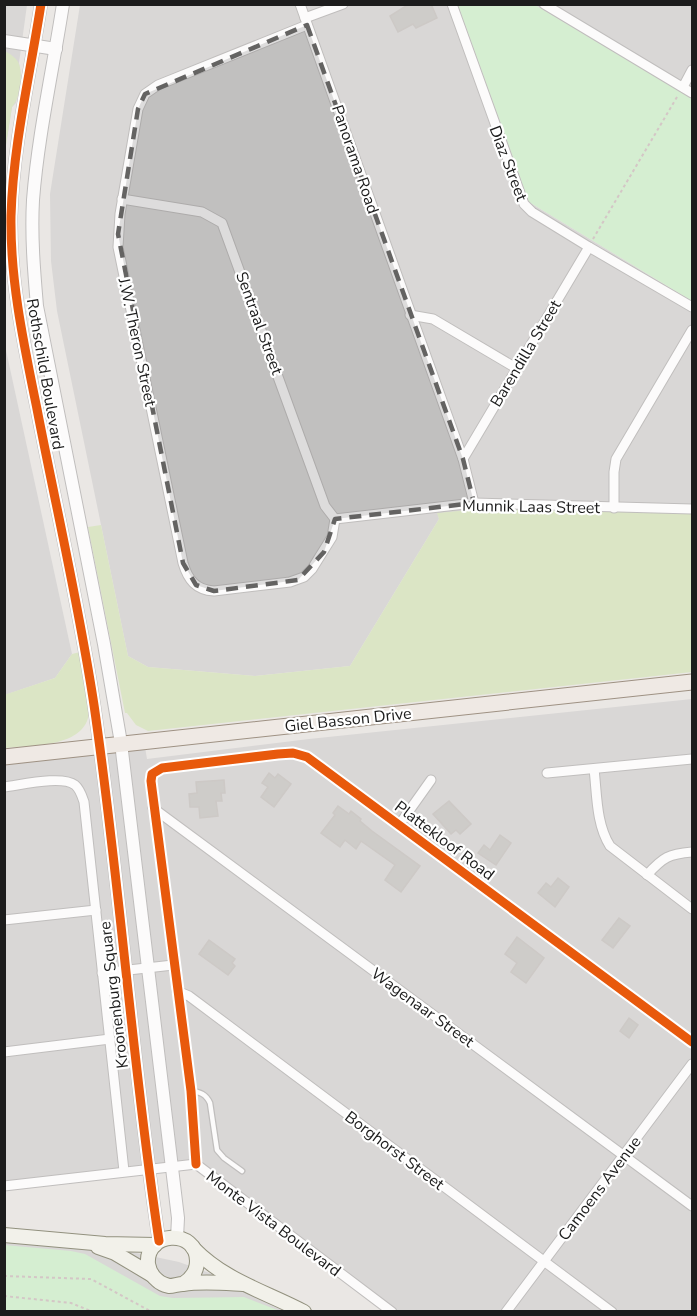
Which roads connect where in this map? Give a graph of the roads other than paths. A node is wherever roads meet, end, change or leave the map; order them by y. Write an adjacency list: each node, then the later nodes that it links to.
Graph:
1 (41, 4): 9 (street, Rothschild Boulevard)
2 (63, 4): 10 (street, Rothschild Boulevard)
3 (300, 4): 7 (street, Panorama Road)
4 (343, 4): 7 (street)
5 (452, 4): 15 (street, Diaz Street)
6 (544, 4): 12 (street)
7 (306, 22): 14 (street, J.W. Theron Street); 17 (street, Panorama Road)
8 (4, 41): 9 (street)
9 (34, 46): 10 (street); 27 (street, Rothschild Boulevard)
10 (56, 49): 26 (street, Rothschild Boulevard)
11 (693, 70): 12 (street)
12 (683, 87): 13 (street)
13 (693, 93)
14 (122, 199): 24 (street, Sentraal Street); 24 (street, J.W. Theron Street)
15 (589, 247): 16 (street, Diaz Street); 19 (street, Barendilla Street)
16 (693, 307)
17 (410, 315): 19 (street); 20 (street, Panorama Road)
18 (693, 330): 22 (street)
19 (516, 368): 20 (street, Barendilla Street)
20 (463, 459): 21 (street, Panorama Road)
21 (474, 503): 22 (street, Munnik Laas Street); 24 (street, Munnik Laas Street)
22 (614, 507): 23 (street, Munnik Laas Street)
23 (693, 509)
24 (335, 519)
25 (693, 682): 26 (main road, Giel Basson Drive)
26 (121, 743): 27 (main road, Giel Basson Drive); 42 (street)
27 (100, 746): 28 (main road, Giel Basson Drive); 43 (street, Kroonenburg Square)
28 (4, 757)
29 (693, 759): 30 (street)
30 (594, 770): 31 (street); 37 (street)
31 (547, 773)
32 (431, 780): 35 (street)
33 (4, 787): 39 (street, Kroonenburg Square)
34 (153, 808): 35 (street, Plattekloof Road); 41 (street); 51 (street, Wagenaar Street)
35 (399, 825): 47 (street, Plattekloof Road)
36 (693, 852): 37 (street)
37 (647, 875): 38 (street)
38 (693, 909)
39 (96, 910): 40 (street); 44 (street, Kroonenburg Square)
40 (4, 920)
41 (173, 966): 42 (street); 45 (street)
42 (149, 967): 43 (street); 53 (street)
43 (125, 970): 44 (street); 54 (street, Kroonenburg Square)
44 (102, 973): 46 (street, Kroonenburg Square)
45 (177, 991): 50 (street); 64 (street, Borghorst Street)
46 (110, 1039): 48 (street); 55 (street, Kroonenburg Square)
47 (693, 1042)
48 (4, 1052)
49 (693, 1064): 51 (street, Camoens Avenue)
50 (191, 1091): 52 (street); 56 (lane)
51 (624, 1156): 58 (street, Wagenaar Street); 64 (street, Camoens Avenue)
52 (196, 1164): 53 (street, Monte Vista Boulevard); 69 (street, Monte Vista Boulevard)
53 (171, 1166): 54 (street, Monte Vista Boulevard); 60 (street)
54 (149, 1168): 55 (street, Monte Vista Boulevard); 62 (street, Kroonenburg Square)
55 (124, 1171): 57 (street, Monte Vista Boulevard)
56 (242, 1171)
57 (4, 1186)
58 (693, 1206)
59 (4, 1235): 61 (main road)
60 (177, 1238): 62 (main road); 63 (main road)
61 (77, 1242): 62 (main road); 65 (main road)
62 (157, 1243): 65 (main road)
63 (193, 1248): 66 (main road); 67 (main road)
64 (544, 1261): 70 (street, Camoens Avenue); 71 (street, Borghorst Street)
65 (152, 1275): 66 (main road)
66 (183, 1284): 67 (main road)
67 (243, 1284): 68 (main road)
68 (304, 1311)
69 (392, 1311)
70 (506, 1311)
71 (612, 1311)

